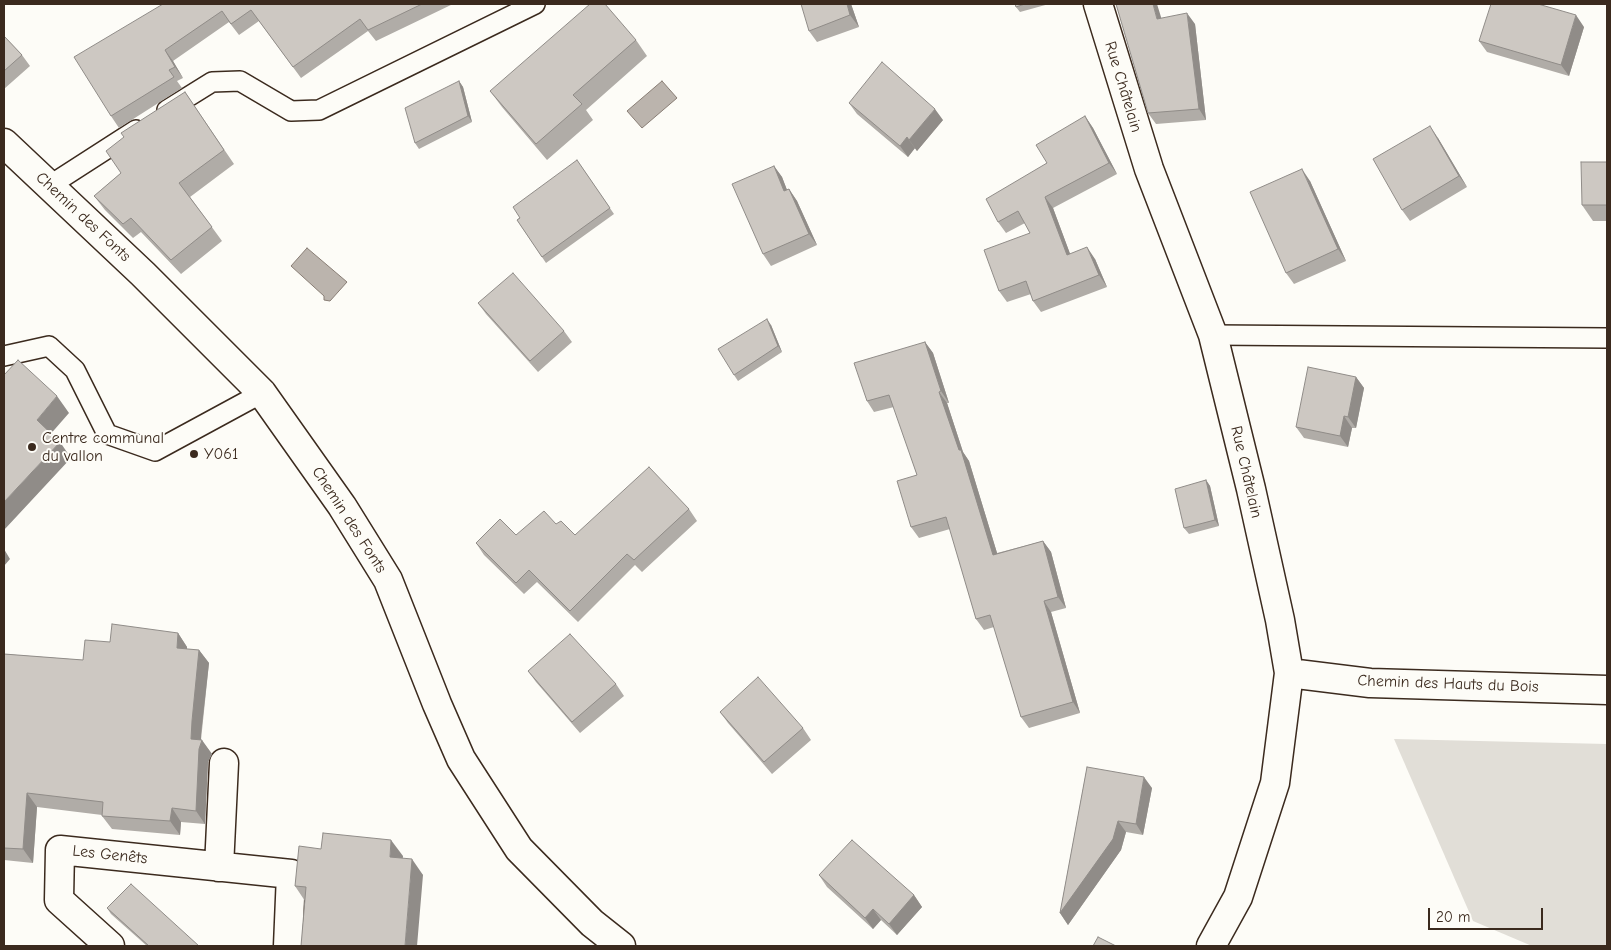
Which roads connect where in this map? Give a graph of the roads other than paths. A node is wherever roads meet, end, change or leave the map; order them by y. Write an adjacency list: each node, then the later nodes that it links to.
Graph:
1 (535, 4): 4 (lane)
2 (1098, 4): 5 (street, Rue Châtelain)
3 (4, 142): 4 (street, Chemin des Fonts)
4 (49, 186): 8 (street, Chemin des Fonts)
5 (1213, 335): 6 (lane); 9 (street, Rue Châtelain)
6 (1607, 338)
7 (4, 356): 8 (lane)
8 (262, 393): 15 (street, Chemin des Fonts)
9 (1289, 672): 10 (street, Chemin des Hauts du Bois); 16 (street, Rue Châtelain)
10 (1607, 690)
11 (224, 763): 12 (street)
12 (219, 867): 13 (street, Les Genêts); 14 (street, Les Genêts)
13 (110, 946)
14 (288, 946)
15 (621, 946)
16 (1211, 946)

